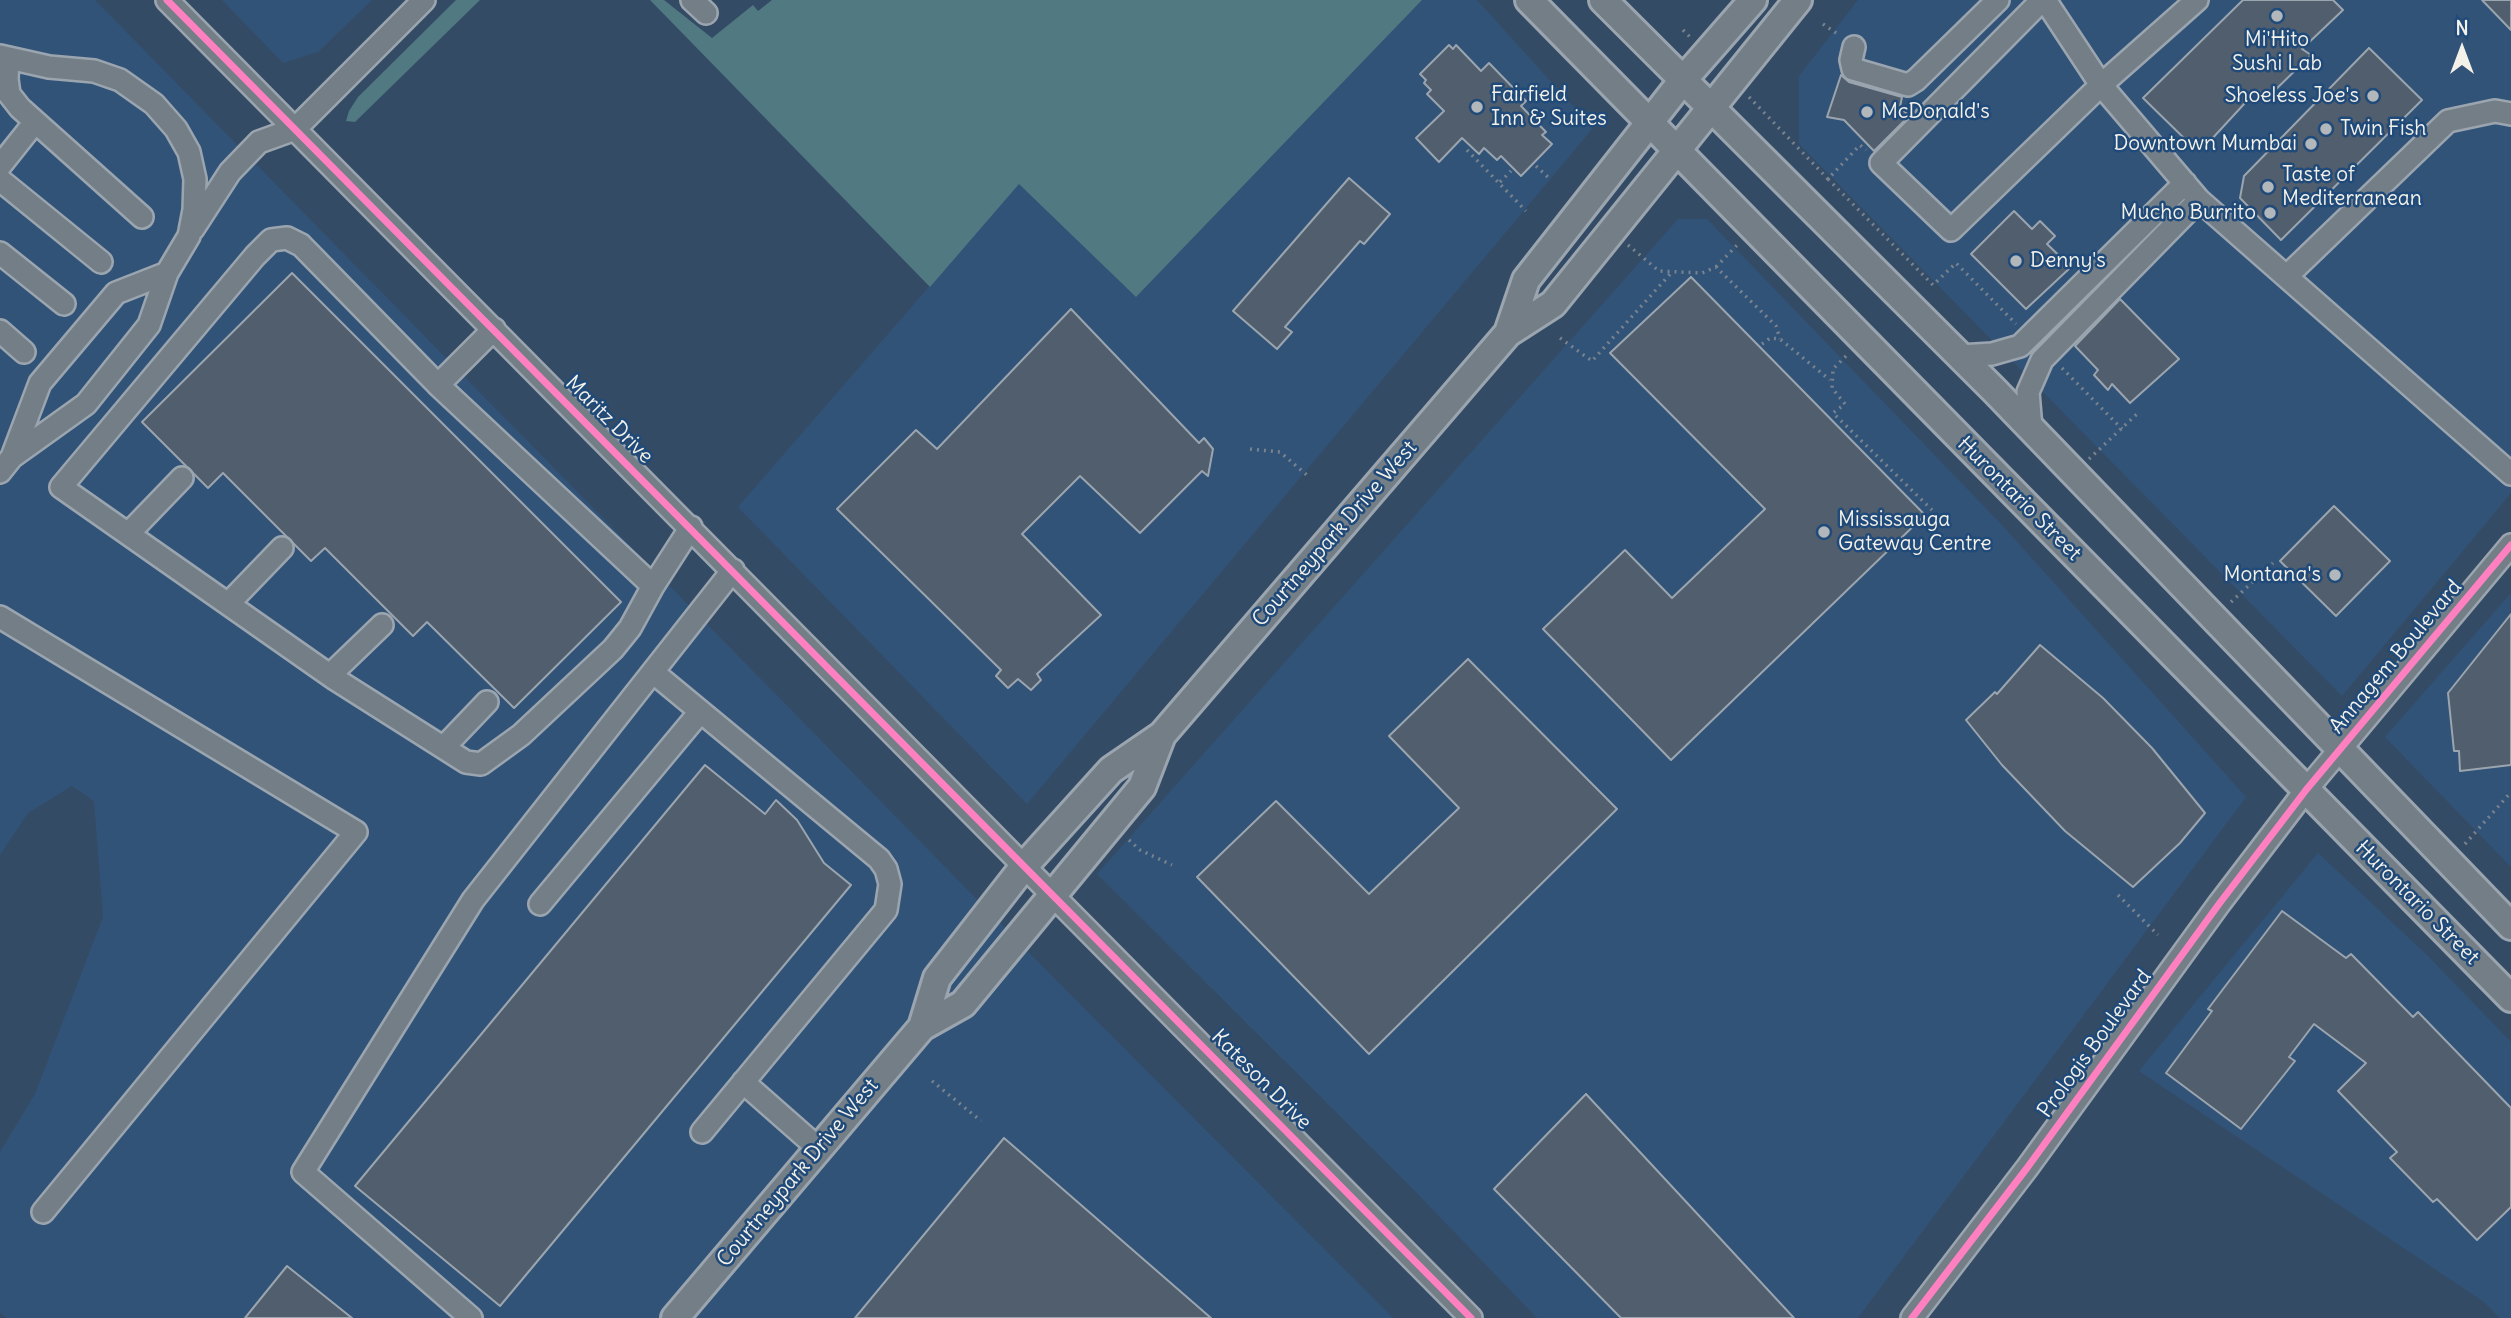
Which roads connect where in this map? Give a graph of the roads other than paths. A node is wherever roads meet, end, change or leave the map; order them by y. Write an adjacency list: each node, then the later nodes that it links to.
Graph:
1 (167, 0): 18 (street, Maritz Drive)
2 (424, 0): 18 (street)
3 (1529, 0): 17 (main road, Hurontario Street)
4 (1603, 0): 12 (main road)
5 (1753, 0): 12 (main road, Courtneypark Drive West)
6 (1798, 0): 14 (main road, Courtneypark Drive West)
7 (1998, 0): 10 (street)
8 (2043, 0): 13 (street); 13 (street)
9 (2197, 0): 13 (street)
10 (1854, 47)
11 (4, 58): 16 (street); 25 (street)
12 (1683, 80): 14 (main road); 17 (main road, Courtneypark Drive West)
13 (2102, 85): 22 (street)
14 (1711, 108): 19 (main road, Courtneypark Drive West); 35 (main road)
15 (2511, 114): 29 (street)
16 (35, 122): 20 (street); 24 (street)
17 (1648, 123): 19 (main road, Hurontario Street); 33 (main road, Courtneypark Drive West)
18 (295, 129): 25 (street); 31 (street, Maritz Drive)
19 (1676, 151): 33 (main road, Courtneypark Drive West); 57 (main road, Hurontario Street)
20 (0, 166)
21 (0, 180): 27 (street)
22 (2185, 183): 23 (street); 35 (street)
23 (2199, 200): 29 (street); 37 (street)
24 (142, 217)
25 (189, 236): 28 (street)
26 (0, 253): 30 (street)
27 (101, 262)
28 (167, 273): 38 (street); 38 (street)
29 (2287, 276): 39 (street)
30 (64, 304)
31 (494, 329): 36 (street); 41 (street, Maritz Drive)
32 (0, 331): 34 (street)
33 (1508, 333): 54 (main road, Courtneypark Drive West)
34 (24, 352)
35 (1959, 356): 37 (main road)
36 (438, 385): 42 (street); 46 (street)
37 (2031, 428): 56 (main road)
38 (4, 459)
39 (2511, 474)
40 (182, 478): 42 (street)
41 (691, 527): 45 (street, Maritz Drive); 46 (street)
42 (128, 534): 47 (street)
43 (2511, 545): 56 (street, Annagem Boulevard)
44 (282, 548): 47 (street)
45 (733, 570): 50 (street); 58 (street, Maritz Drive)
46 (653, 586): 55 (street)
47 (228, 604): 51 (street)
48 (0, 617): 67 (street)
49 (382, 625): 51 (street)
50 (654, 673): 53 (street); 68 (street)
51 (330, 675): 55 (street)
52 (487, 702): 55 (street)
53 (700, 712): 60 (street); 64 (street)
54 (1162, 735): 58 (main road, Courtneypark Drive West); 59 (main road, Courtneypark Drive West)
55 (444, 747)
56 (2342, 750): 57 (street, Annagem Boulevard); 61 (main road)
57 (2306, 790): 62 (main road, Hurontario Street); 71 (street, Prologis Boulevard)
58 (1025, 866): 59 (street, Kateson Drive); 63 (main road, Courtneypark Drive West)
59 (1053, 894): 63 (main road, Courtneypark Drive West); 70 (street, Kateson Drive)
60 (540, 904)
61 (2511, 926)
62 (2511, 998)
63 (922, 1027): 66 (main road, Courtneypark Drive West)
64 (743, 1082): 65 (street); 66 (street)
65 (702, 1132)
66 (818, 1148): 69 (main road, Courtneypark Drive West)
67 (43, 1212)
68 (471, 1318)
69 (675, 1318)
70 (1471, 1318)
71 (1912, 1318)

